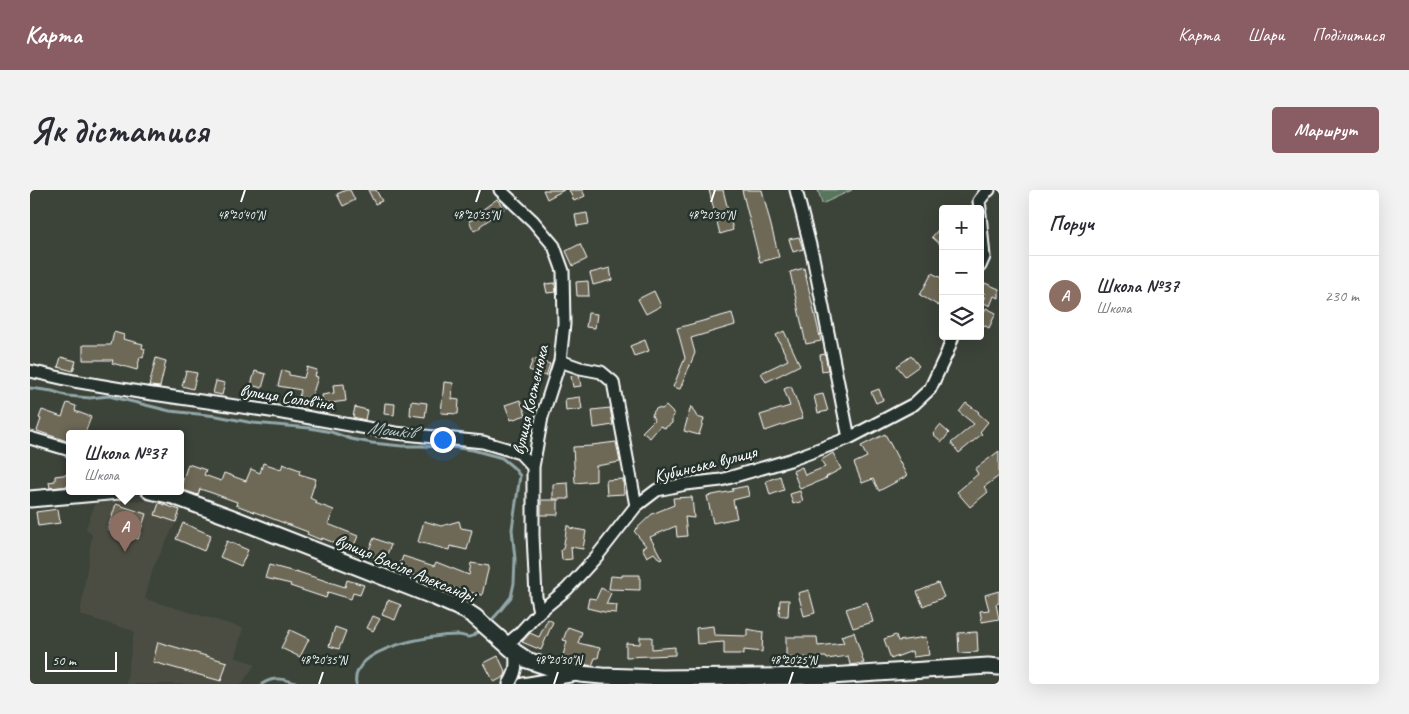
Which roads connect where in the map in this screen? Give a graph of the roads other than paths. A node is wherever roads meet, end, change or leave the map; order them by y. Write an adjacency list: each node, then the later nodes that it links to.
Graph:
1 (500, 190): 6 (street, вулиця Костенюка)
2 (796, 190): 9 (street)
3 (989, 190): 4 (street)
4 (980, 205)
5 (952, 340): 9 (street, Кубинська вулиця)
6 (560, 361): 11 (street, вулиця Костенюка); 15 (street)
7 (30, 371): 11 (street, вулиця Солов'їна)
8 (30, 438): 10 (street)
9 (849, 438): 15 (street, Кубинська вулиця)
10 (66, 449)
11 (533, 467): 16 (street, вулиця Костенюка)
12 (74, 495): 14 (main road)
13 (168, 495): 17 (main road, вулиця Васіле Александрі)
14 (30, 499)
15 (636, 506): 16 (street, Кубинська вулиця)
16 (538, 612): 17 (street, Кубинська вулиця)
17 (511, 648): 19 (main road, вулиця Васіле Александрі); 20 (street)
18 (999, 667): 19 (main road, вулиця Васіле Александрі)
19 (580, 674): 21 (street)
20 (509, 684)
21 (525, 684)

